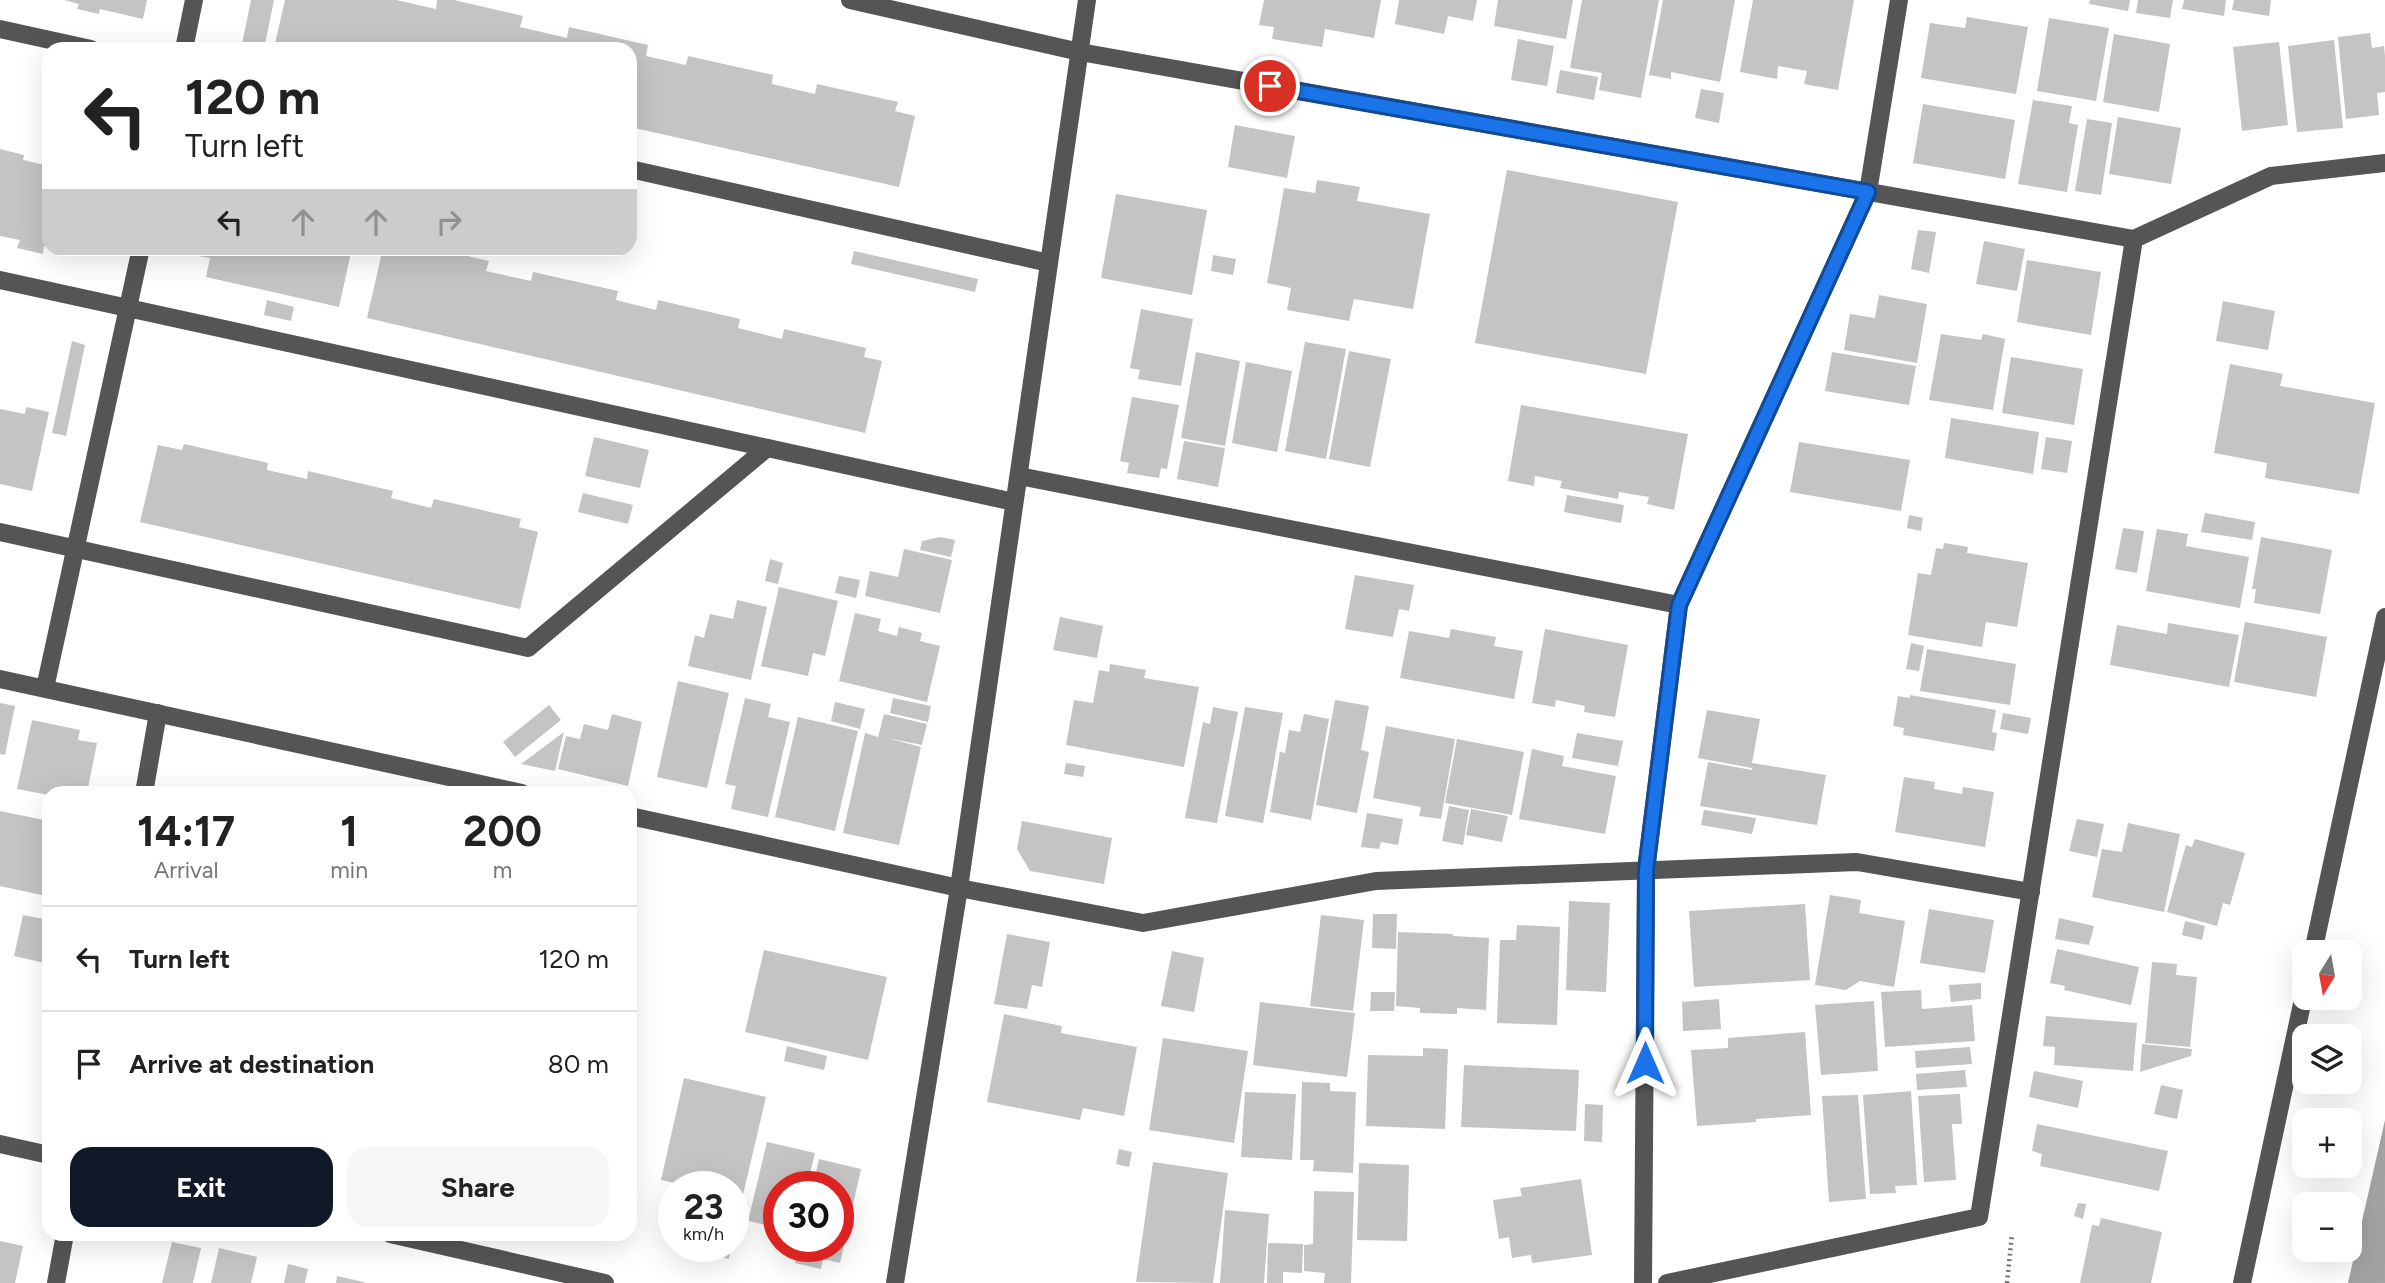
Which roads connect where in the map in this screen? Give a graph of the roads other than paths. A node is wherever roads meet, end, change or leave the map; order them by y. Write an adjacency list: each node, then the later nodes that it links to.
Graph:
1 (194, 0): 7 (street)
2 (850, 0): 8 (street)
3 (1087, 0): 8 (street)
4 (1899, 0): 11 (street)
5 (0, 29): 6 (street)
6 (59, 42)
7 (185, 42)
8 (1080, 52): 11 (street); 14 (street)
9 (2385, 163): 12 (street)
10 (637, 171): 14 (street)
11 (1868, 192): 12 (street); 22 (street)
12 (2134, 239): 32 (street)
13 (139, 256): 16 (street)
14 (1049, 263): 18 (street)
15 (0, 280): 16 (street)
16 (128, 308): 17 (street); 21 (street)
17 (767, 448): 19 (street); 21 (street)
18 (1019, 476): 19 (street); 22 (street)
19 (1014, 502): 31 (street)
20 (0, 532): 21 (street)
21 (75, 548): 25 (street)
22 (1679, 605): 30 (street)
23 (2385, 617): 33 (street)
24 (0, 679): 25 (street)
25 (45, 688): 26 (street)
26 (159, 713): 27 (street); 28 (street)
27 (145, 786)
28 (490, 786)
29 (637, 818): 31 (street)
30 (1646, 870): 31 (street); 32 (street); 42 (street)
31 (959, 888): 41 (street)
32 (2031, 892): 43 (street)
33 (2316, 940)
34 (2301, 1010): 44 (street)
35 (0, 1144): 36 (street)
36 (42, 1153)
37 (64, 1241): 39 (street)
38 (421, 1241): 40 (street)
39 (56, 1283)
40 (605, 1283)
41 (895, 1283)
42 (1643, 1283)
43 (1667, 1283)
44 (2242, 1283)

